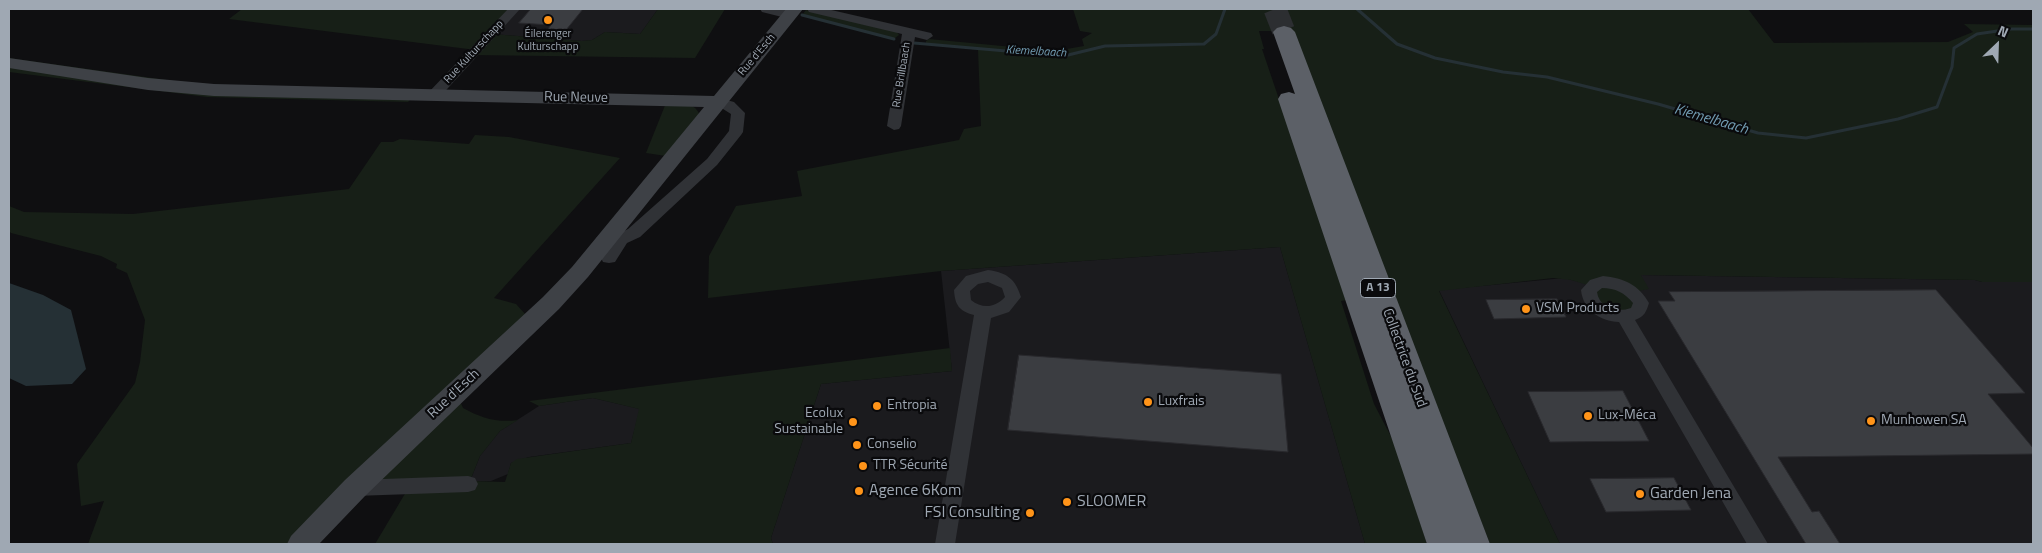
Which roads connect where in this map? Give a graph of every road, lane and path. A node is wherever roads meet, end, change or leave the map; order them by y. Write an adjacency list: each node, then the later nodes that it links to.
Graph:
1 (514, 9): 8 (street, Rue Kulturschapp)
2 (766, 9): 4 (street)
3 (813, 9): 5 (street, Rue Brillbaach)
4 (792, 12): 9 (street, Rue d'Esch)
5 (909, 32): 6 (street); 10 (street, Rue Brillbaach)
6 (927, 36)
7 (9, 63): 8 (street, Rue Neuve)
8 (433, 96): 9 (street, Rue Neuve)
9 (719, 102): 11 (street, Rue d'Esch); 11 (street, Rue d'Esch)
10 (894, 126)
11 (611, 246): 15 (street, Rue d'Esch)
12 (983, 312): 17 (street)
13 (1625, 317): 20 (street)
14 (468, 484): 15 (street)
15 (354, 488): 16 (street, Rue d'Esch)
16 (300, 544)
17 (945, 544)
18 (1444, 544): 19 (highway, Collectrice du Sud / A 13)
19 (1473, 544)
20 (1758, 544)

